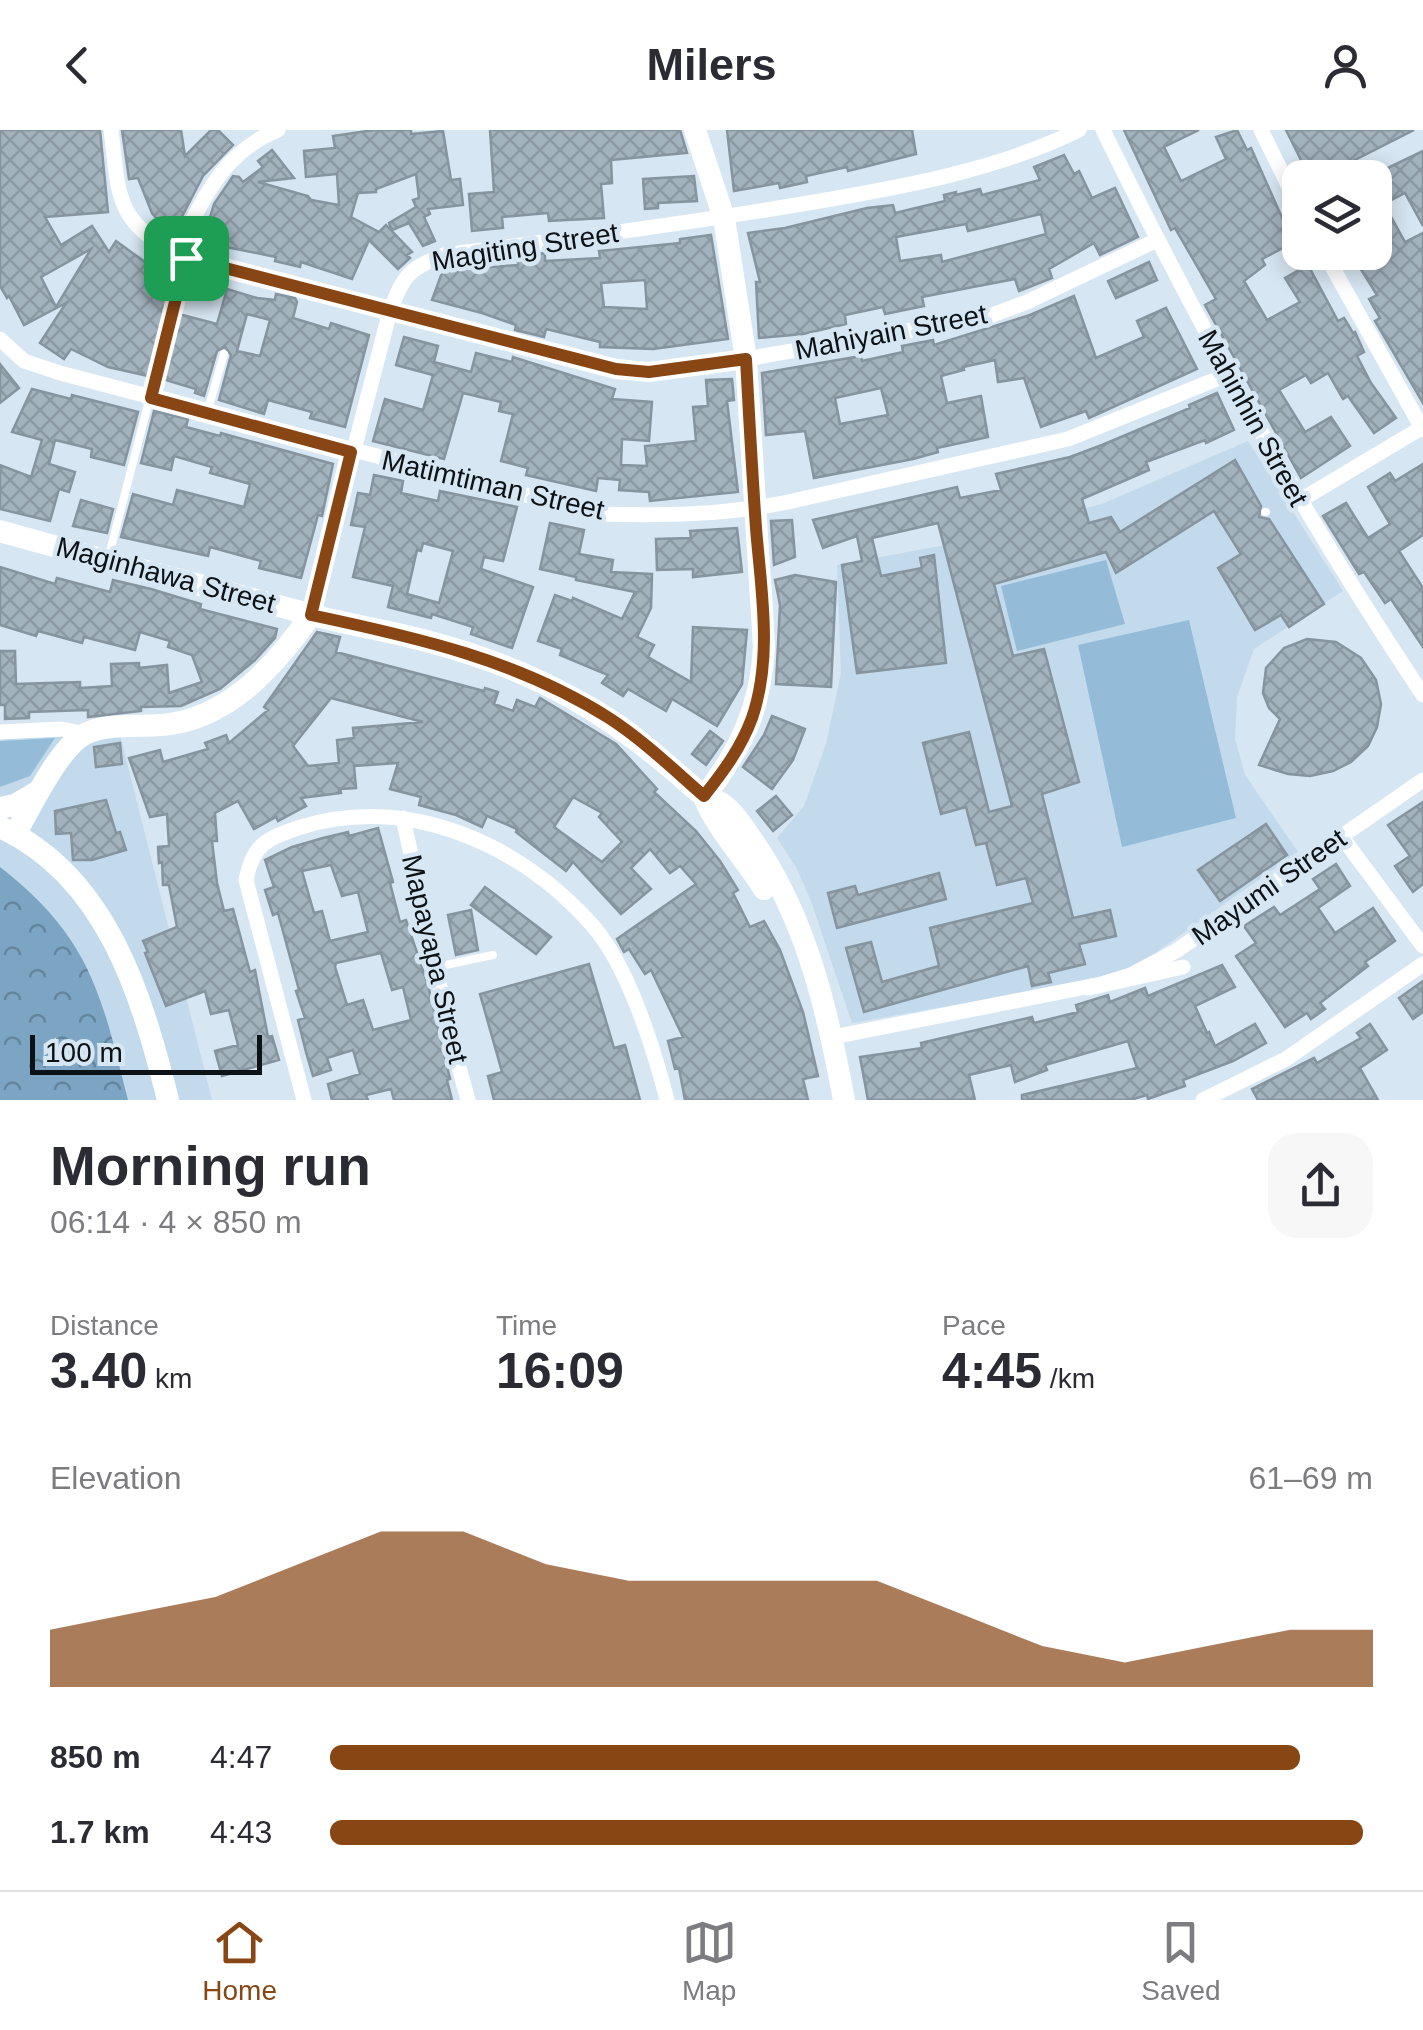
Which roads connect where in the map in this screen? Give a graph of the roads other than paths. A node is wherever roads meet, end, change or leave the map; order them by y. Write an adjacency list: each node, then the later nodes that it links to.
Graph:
1 (111, 130): 10 (street, Mahiyain Street)
2 (278, 130): 10 (street)
3 (695, 130): 8 (street)
4 (1079, 130): 8 (street, Magiting Street)
5 (1102, 130): 9 (street, Mahinhin Street)
6 (1261, 130): 7 (street)
7 (1282, 173)
8 (724, 218): 12 (street, Magiting Street); 15 (street)
9 (1157, 240): 15 (street, Mahiyain Street); 16 (street, Mahinhin Street)
10 (181, 256): 12 (street, Mahiyain Street); 17 (lane)
11 (1334, 270): 19 (street)
12 (390, 311): 15 (street, Mahiyain Street); 20 (street, Magiting Street)
13 (0, 339): 17 (street, Matimtiman Street)
14 (224, 354): 18 (lane)
15 (746, 359): 22 (street)
16 (1227, 375): 21 (street, Mahinhin Street); 22 (street, Matimtiman Street)
17 (151, 398): 18 (street, Matimtiman Street); 24 (lane)
18 (207, 412): 20 (street, Matimtiman Street)
19 (1423, 428): 21 (street)
20 (351, 452): 22 (street, Matimtiman Street); 25 (street, Magiting Street)
21 (1298, 501): 26 (street, Mahinhin Street)
22 (755, 508): 31 (street)
23 (0, 531): 24 (street, Maginhawa Street)
24 (108, 560): 25 (street, Maginhawa Street)
25 (311, 615): 28 (street, Magiting Street); 31 (street, Maginhawa Street)
26 (1423, 695)
27 (0, 732): 28 (street, Magiting Street)
28 (85, 734): 30 (street)
29 (1423, 780): 35 (street, Mayumi Street)
30 (40, 791): 32 (street); 34 (street); 36 (street)
31 (704, 796): 41 (street, Maginhawa Street); 46 (street, Maginhawa Street)
32 (0, 808)
33 (403, 818): 40 (street, Mapayapa Street); 43 (street); 45 (street)
34 (8, 831): 36 (street)
35 (1342, 837): 37 (street); 41 (street, Mayumi Street)
36 (56, 866): 42 (street)
37 (1423, 946)
38 (494, 955): 40 (lane)
39 (1423, 964): 48 (street)
40 (436, 967): 44 (street, Mapayapa Street)
41 (833, 1037): 47 (street, Maginhawa Street)
42 (168, 1100)
43 (304, 1100)
44 (468, 1100)
45 (668, 1100)
46 (832, 1100)
47 (844, 1100)
48 (1203, 1100)

